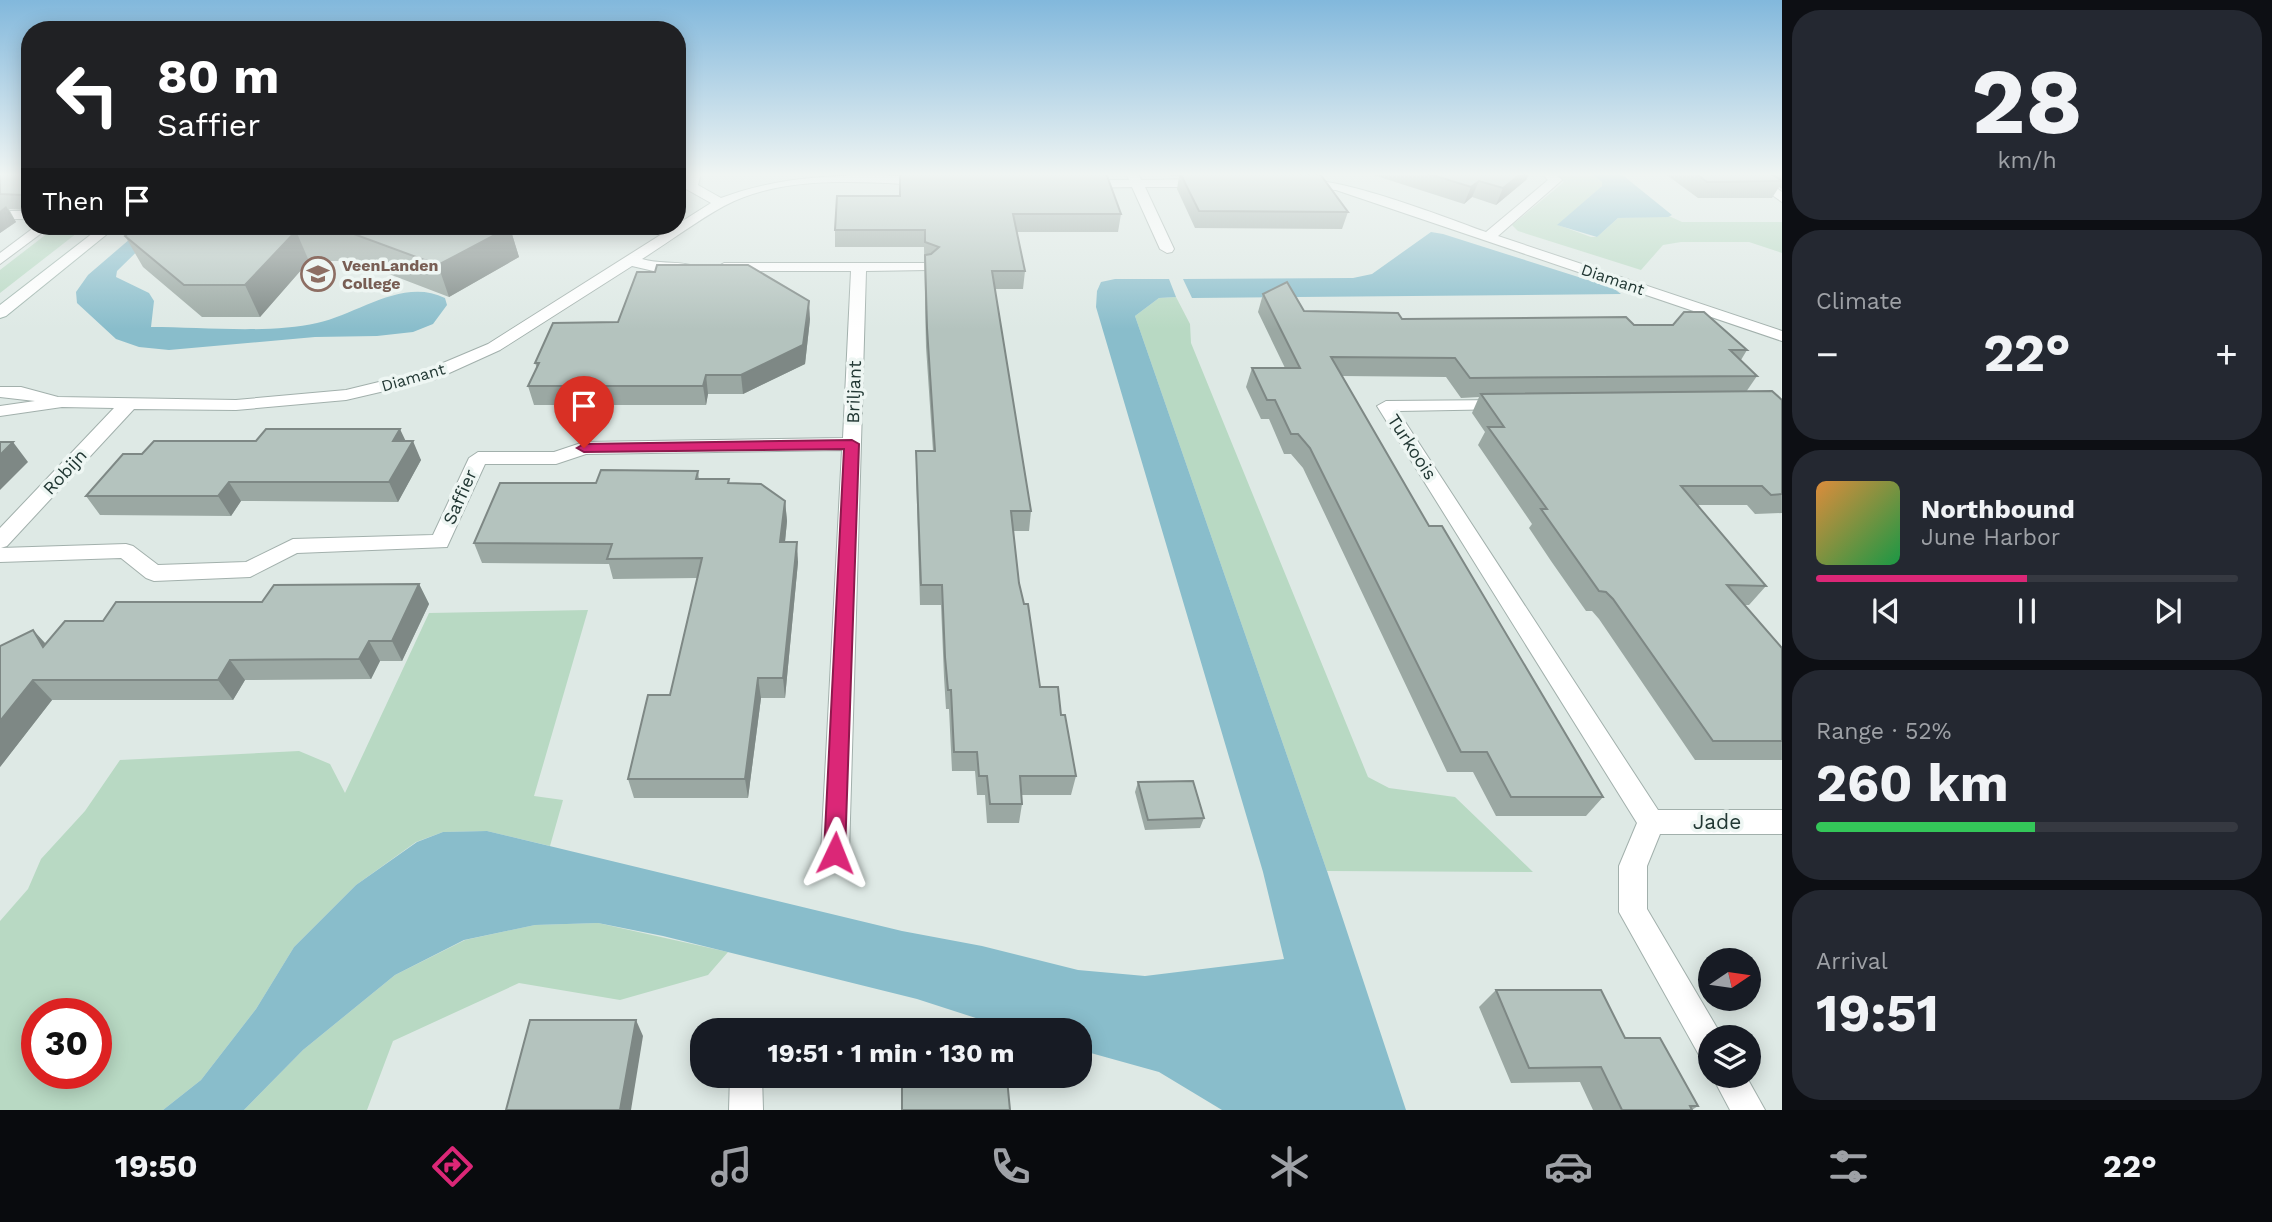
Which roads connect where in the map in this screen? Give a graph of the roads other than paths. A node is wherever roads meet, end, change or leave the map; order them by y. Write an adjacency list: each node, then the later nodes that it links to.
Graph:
1 (1156, 225): 8 (street)
2 (1452, 225): 7 (street, Diamant)
3 (1503, 225): 7 (street)
4 (32, 235): 9 (street)
5 (99, 235): 13 (street)
6 (669, 235): 10 (street, Diamant)
7 (1488, 237): 14 (street, Diamant)
8 (1167, 249)
9 (0, 260)
10 (628, 260): 11 (street); 17 (street, Diamant)
11 (859, 266): 12 (street); 20 (street, Briljant)
12 (929, 266)
13 (3, 314)
14 (1782, 337)
15 (0, 392): 16 (street, Diamant)
16 (62, 402): 17 (street, Diamant); 19 (street, Diamant)
17 (129, 403): 21 (street, Robijn)
18 (1517, 405): 24 (street, Turkoois)
19 (0, 411)
20 (852, 444): 22 (street, Saffier); 25 (street, Briljant)
21 (0, 541)
22 (0, 555)
23 (1782, 821): 24 (street, Jade)
24 (1651, 822): 26 (street)
25 (835, 853)
26 (1699, 1025)
27 (746, 1088): 29 (street)
28 (1735, 1088): 30 (street)
29 (746, 1110)
30 (1748, 1110)

